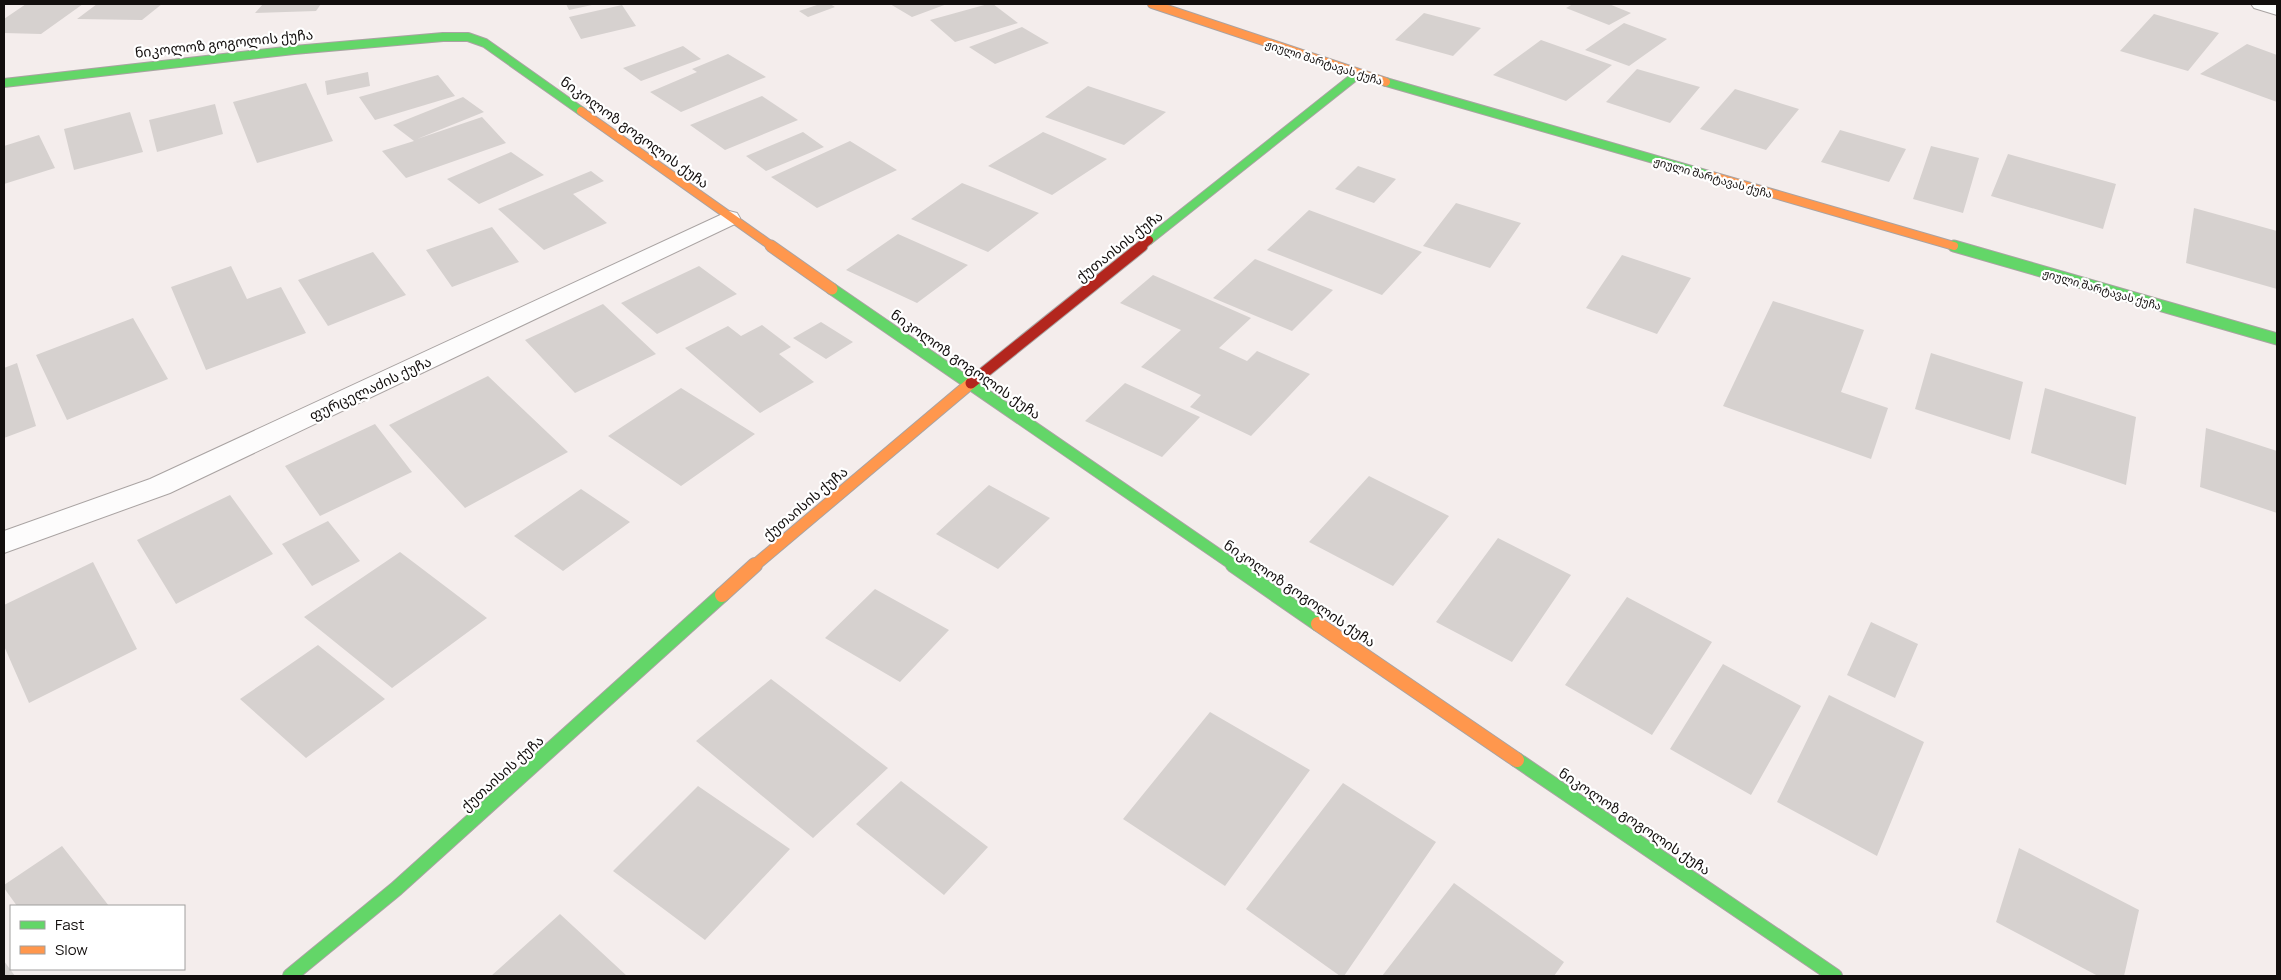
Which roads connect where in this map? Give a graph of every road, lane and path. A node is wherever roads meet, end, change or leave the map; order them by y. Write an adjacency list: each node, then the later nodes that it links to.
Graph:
1 (1152, 4): 4 (street, ჟიული შარტავას ქუჩა)
2 (2260, 4): 3 (street)
3 (2277, 10)
4 (1358, 74): 7 (street, ჟიული შარტავას ქუჩა); 8 (street, ქუთაისის ქუჩა)
5 (4, 83): 6 (street, ნიკოლოზ გოგოლის ქუჩა)
6 (729, 218): 8 (street, ნიკოლოზ გოგოლის ქუჩა); 9 (street, ფურცელაძის ქუჩა)
7 (2277, 339)
8 (968, 385): 10 (street, ქუთაისის ქუჩა); 11 (street, ნიკოლოზ გოგოლის ქუჩა)
9 (4, 542)
10 (290, 976)
11 (1835, 976)

